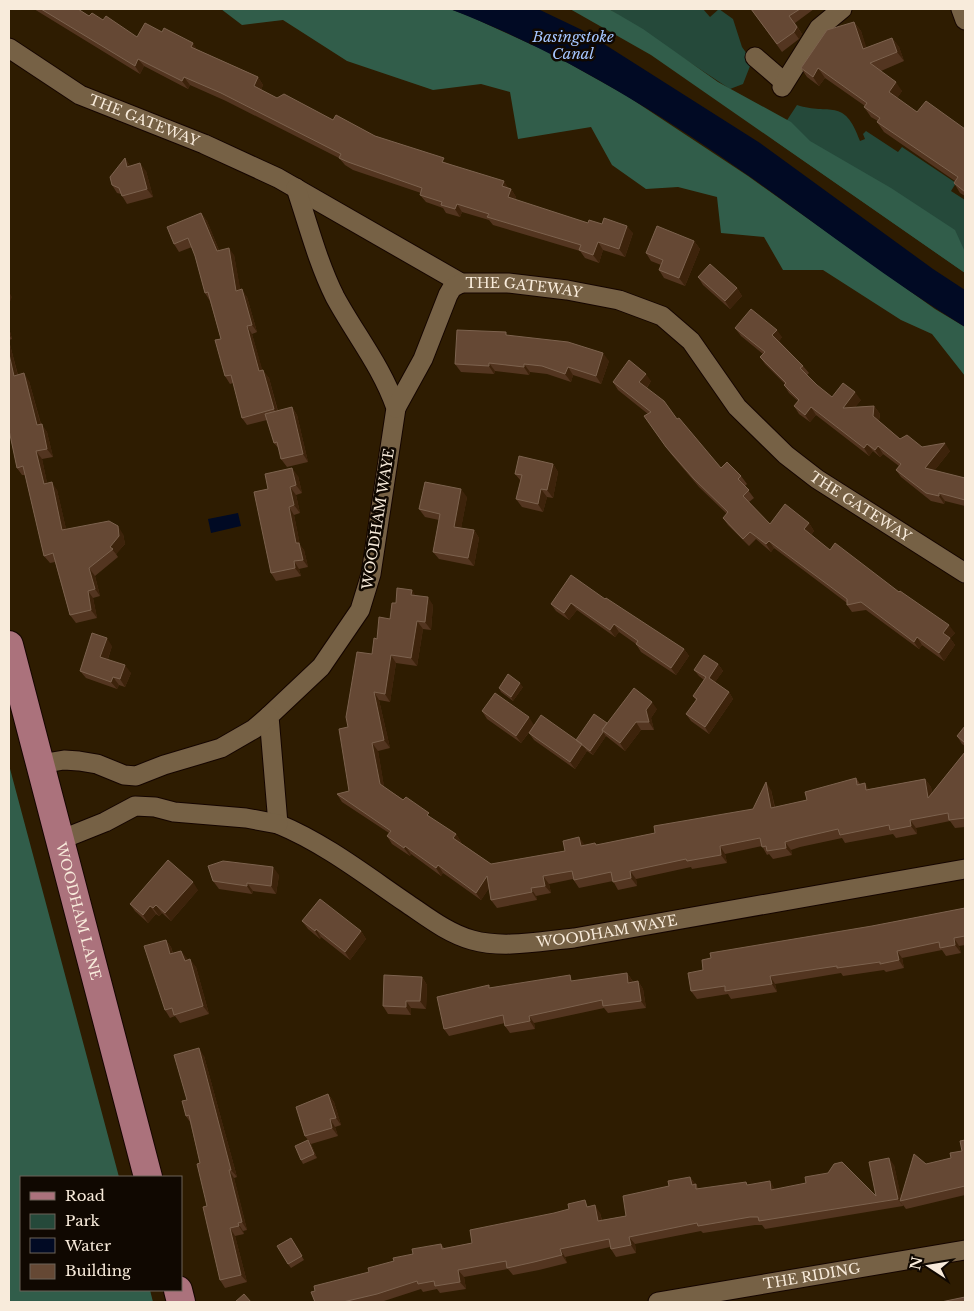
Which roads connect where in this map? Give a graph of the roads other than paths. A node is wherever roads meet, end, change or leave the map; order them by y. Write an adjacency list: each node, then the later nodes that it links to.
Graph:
1 (842, 9): 5 (street)
2 (961, 9): 3 (street)
3 (965, 20)
4 (9, 48): 6 (street, THE GATEWAY)
5 (755, 57)
6 (296, 188): 7 (street, THE GATEWAY); 8 (street, WOODHAM WAYE)
7 (461, 282): 8 (street, WOODHAM WAYE); 9 (street, THE GATEWAY)
8 (396, 408): 11 (street, WOODHAM WAYE)
9 (965, 573)
10 (9, 645): 12 (main road, WOODHAM LANE)
11 (269, 716): 13 (street, WOODHAM WAYE); 15 (street)
12 (40, 764): 13 (street); 16 (main road, WOODHAM LANE)
13 (130, 776): 14 (street)
14 (135, 806): 15 (street, WOODHAM WAYE); 16 (street)
15 (278, 824): 17 (street, WOODHAM WAYE)
16 (60, 840): 18 (main road, WOODHAM LANE)
17 (965, 869)
18 (148, 1176)
19 (965, 1250): 20 (street, THE RIDING)
20 (658, 1302)

